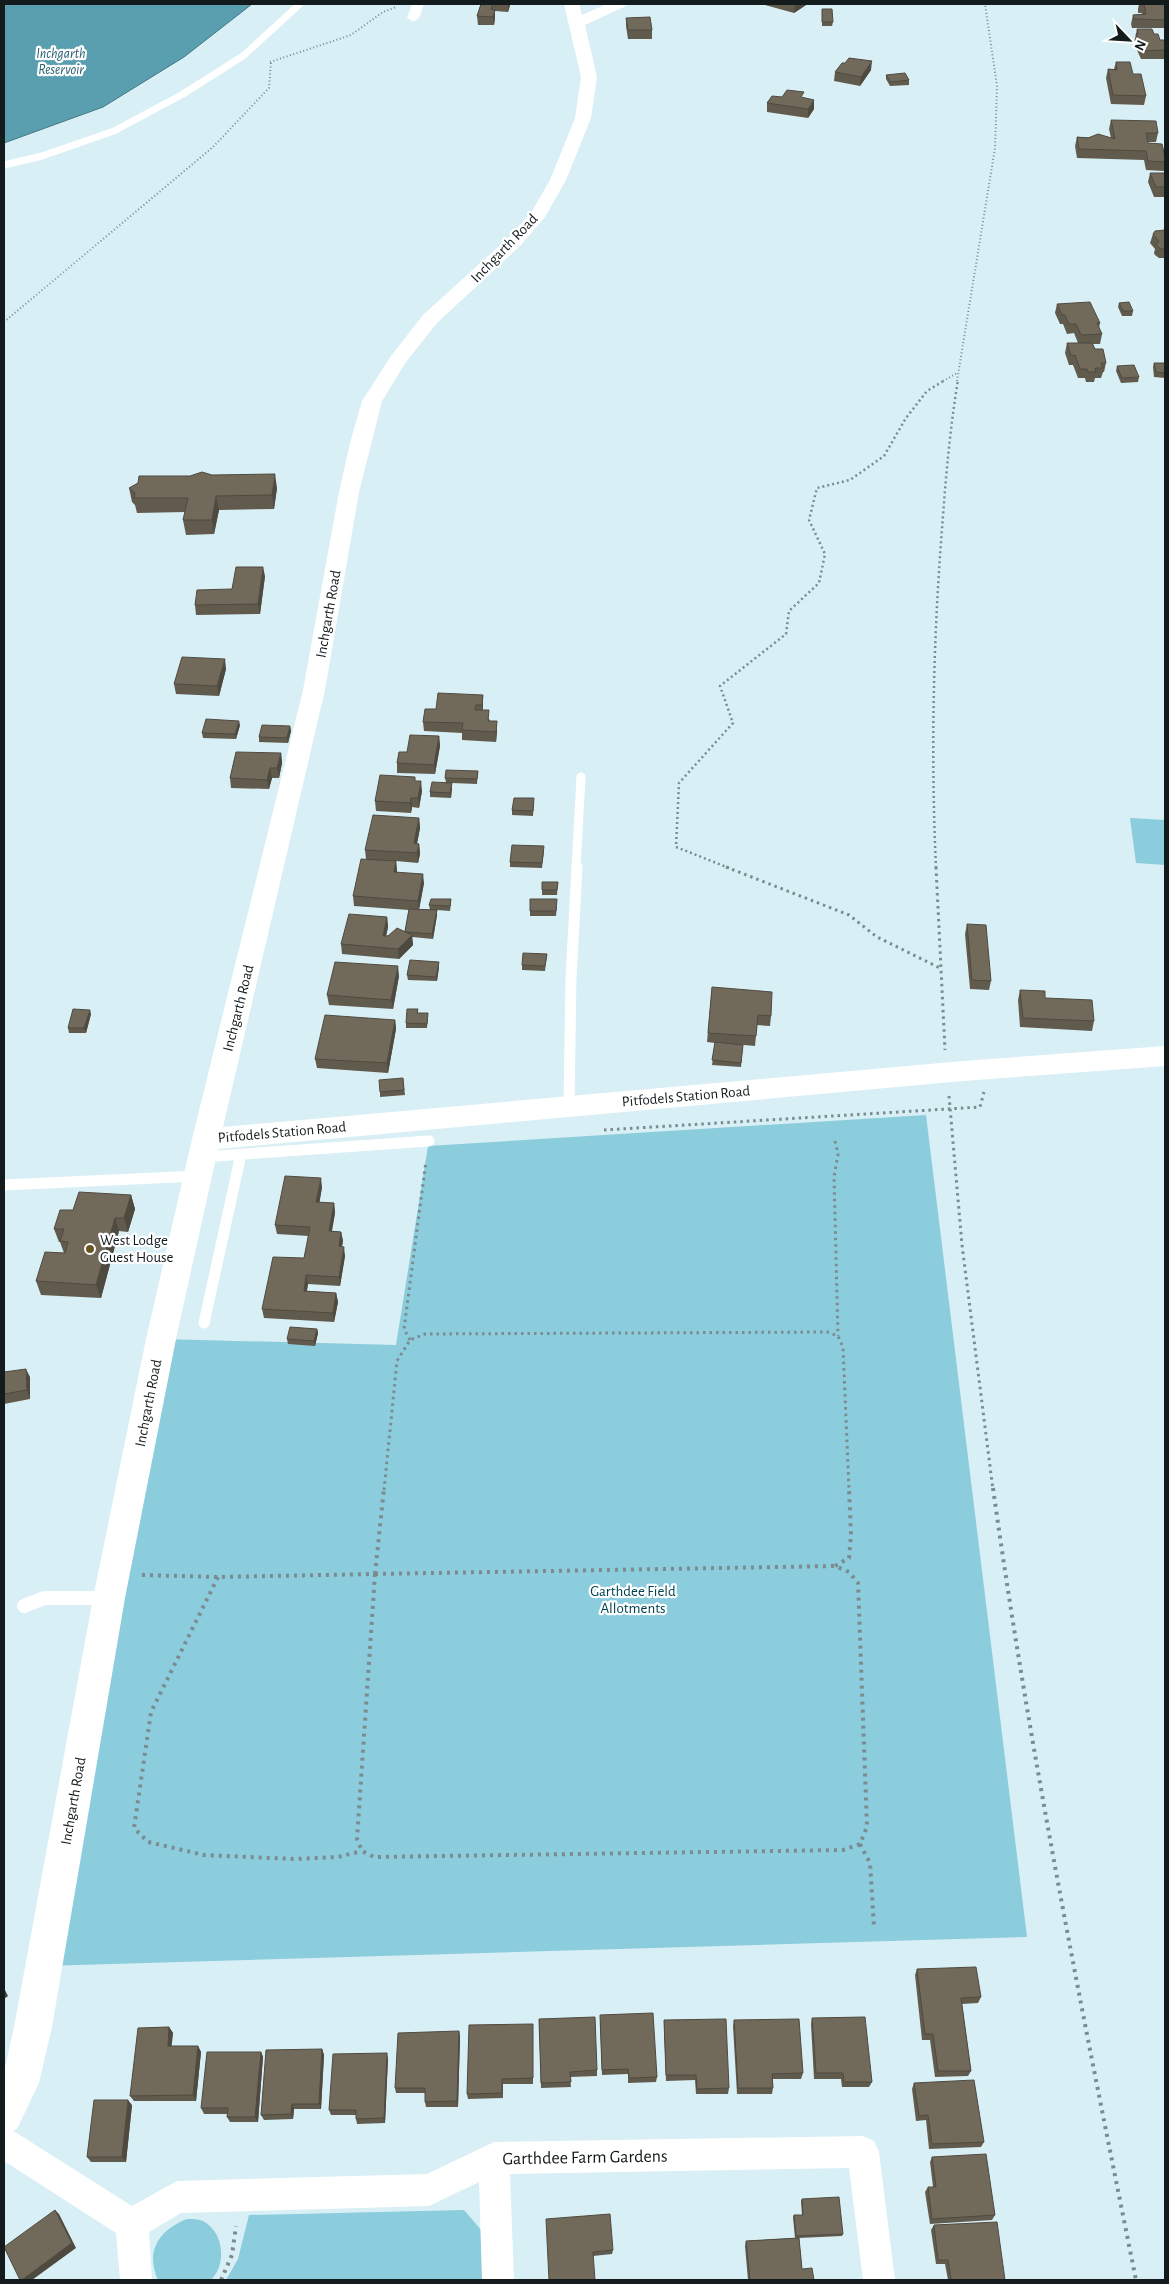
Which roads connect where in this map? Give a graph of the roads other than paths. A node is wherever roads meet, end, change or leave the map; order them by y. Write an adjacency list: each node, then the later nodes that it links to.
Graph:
1 (300, 4): 7 (lane)
2 (418, 4): 5 (street)
3 (572, 4): 6 (street, Inchgarth Road)
4 (619, 4): 6 (street)
5 (413, 18)
6 (577, 23): 13 (street, Inchgarth Road)
7 (4, 165)
8 (580, 777): 10 (lane)
9 (1165, 1056): 10 (street, Pitfodels Station Road)
10 (569, 1106): 13 (street, Pitfodels Station Road)
11 (429, 1141): 12 (lane)
12 (240, 1154): 13 (lane); 15 (lane)
13 (202, 1157): 14 (lane); 16 (street, Inchgarth Road)
14 (4, 1185)
15 (204, 1323)
16 (111, 1586): 17 (lane); 18 (street, Inchgarth Road)
17 (24, 1606)
18 (4, 2116)
19 (4, 2144): 21 (street)
20 (494, 2158): 21 (street, Garthdee Farm Gardens); 23 (street); 24 (street, Garthdee Farm Gardens)
21 (132, 2224): 22 (street)
22 (136, 2280)
23 (498, 2280)
24 (879, 2280)

